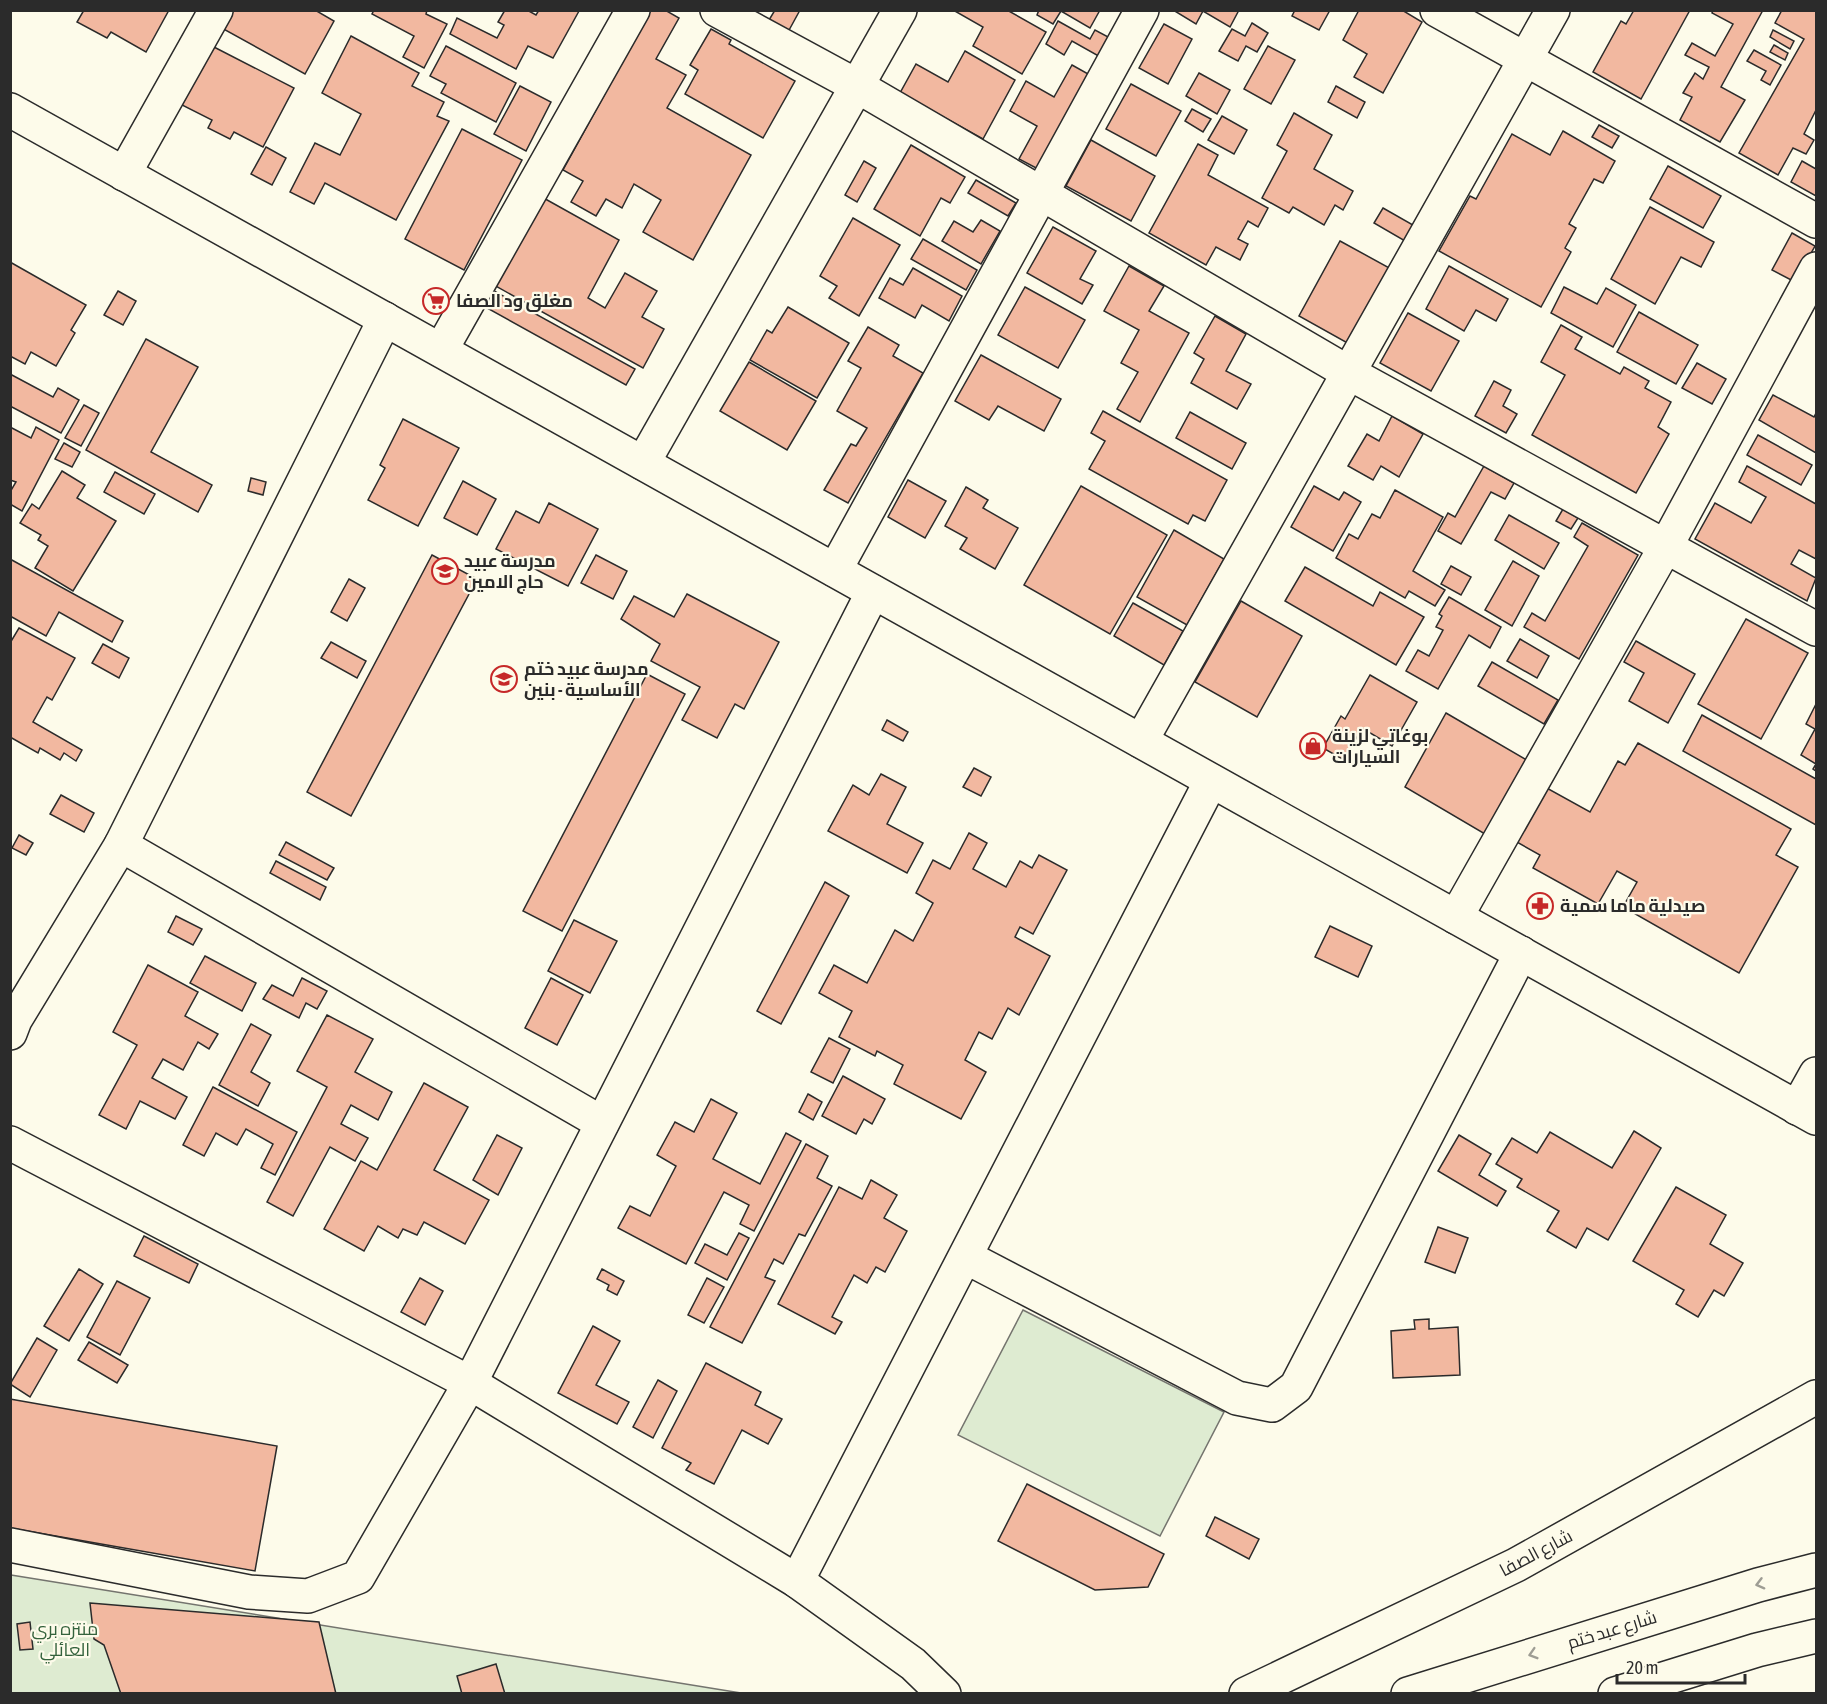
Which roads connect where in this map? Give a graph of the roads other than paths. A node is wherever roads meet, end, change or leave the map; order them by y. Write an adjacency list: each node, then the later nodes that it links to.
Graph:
1 (216, 10): 11 (street)
2 (633, 10): 16 (street)
3 (717, 10): 9 (street)
4 (900, 10): 9 (street)
5 (1142, 10): 12 (street)
6 (1437, 10): 8 (street)
7 (1553, 10): 8 (street)
8 (1525, 60): 13 (street); 17 (street)
9 (857, 86): 12 (street); 18 (street)
10 (11, 112): 11 (street)
11 (124, 174): 15 (street)
12 (1040, 194): 17 (street); 20 (street)
13 (1816, 221)
14 (1816, 269): 19 (street)
15 (385, 319): 16 (street); 25 (street)
16 (441, 350): 18 (street)
17 (1349, 373): 19 (street); 23 (street)
18 (643, 463): 20 (street)
19 (1666, 546): 22 (street); 26 (street)
20 (835, 570): 21 (street)
21 (873, 592): 23 (street); 31 (street)
22 (1816, 628)
23 (1141, 741): 24 (street)
24 (1211, 781): 26 (street); 33 (street)
25 (121, 845): 28 (street); 31 (street)
26 (1456, 917): 27 (street)
27 (1521, 953): 30 (street); 33 (street)
28 (12, 1023)
29 (1816, 1074): 30 (street)
30 (1807, 1113)
31 (602, 1123): 34 (street)
32 (10, 1143): 34 (street)
33 (966, 1257): 38 (street)
34 (470, 1383): 36 (street); 38 (street)
35 (1815, 1396): 41 (street, شارع الصفا)
36 (10, 1545)
37 (1816, 1570): 42 (street, شارع عبد ختم, one-way to 42)
38 (797, 1581): 40 (street)
39 (1816, 1636): 43 (street)
40 (944, 1694)
41 (1246, 1694)
42 (1408, 1694)
43 (1615, 1694)

